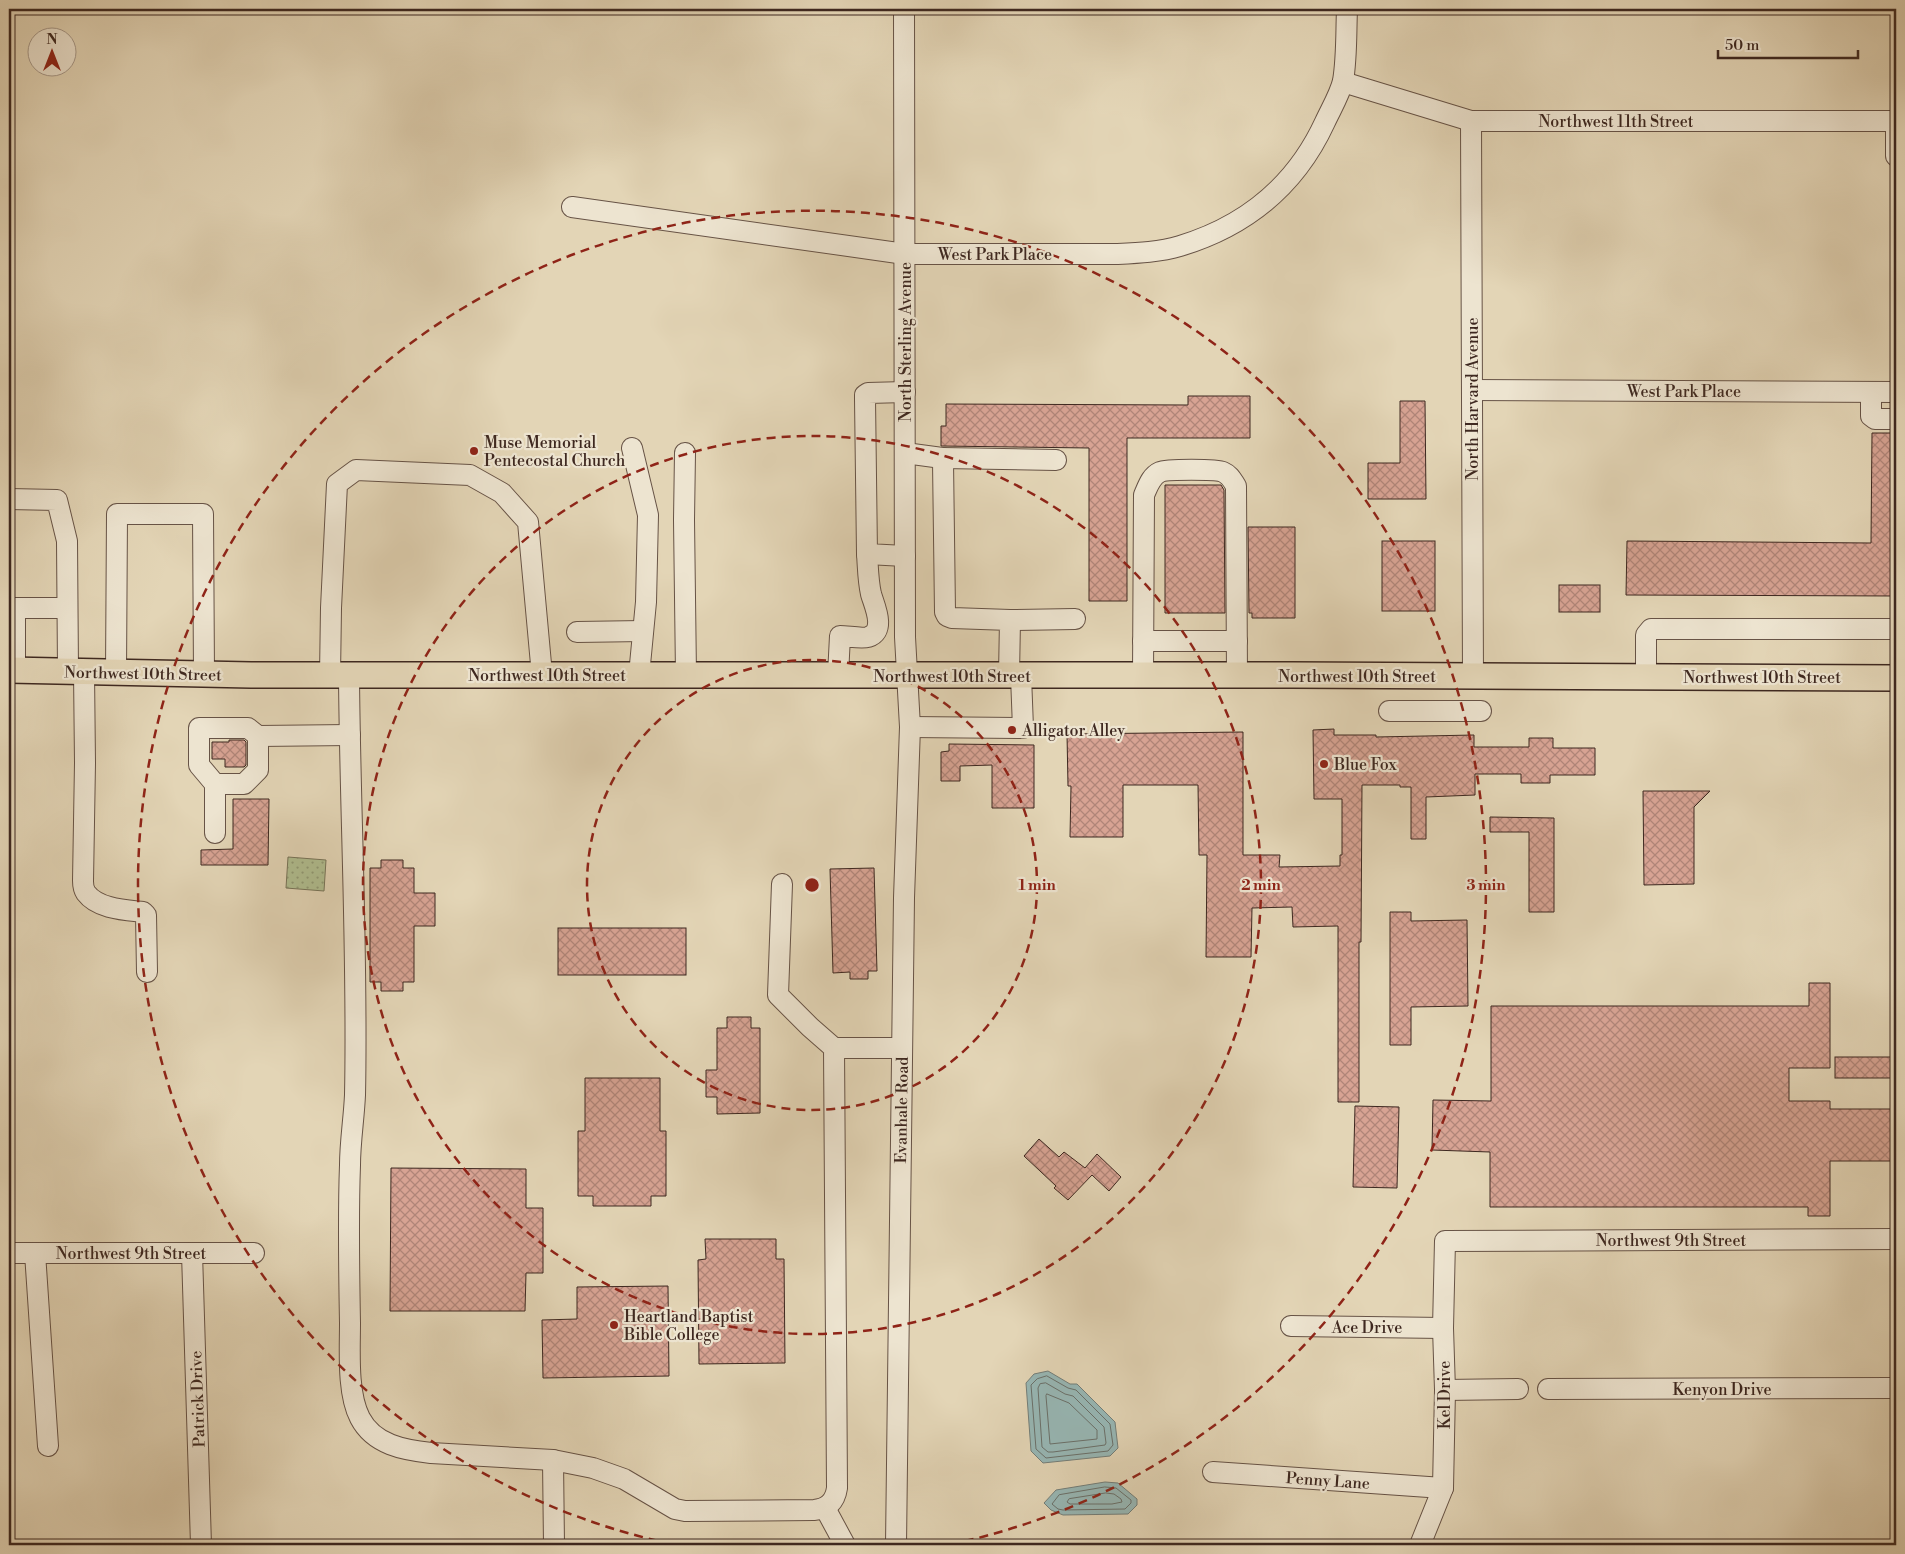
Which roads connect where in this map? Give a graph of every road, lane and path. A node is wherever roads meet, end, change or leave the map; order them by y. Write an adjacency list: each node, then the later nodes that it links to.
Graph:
1 (904, 9): 8 (street, North Sterling Avenue)
2 (1347, 9): 3 (street)
3 (1342, 82): 4 (street, Northwest 11th Street); 8 (street, West Park Place)
4 (1471, 121): 5 (street, Northwest 11th Street); 9 (street, North Harvard Avenue)
5 (1896, 121): 6 (street)
6 (1896, 156)
7 (572, 207): 8 (street, West Park Place)
8 (905, 254): 10 (street, North Sterling Avenue)
9 (1472, 390): 11 (street, West Park Place); 45 (street, North Harvard Avenue)
10 (905, 392): 16 (street, North Sterling Avenue); 20 (street)
11 (1871, 392): 12 (street, West Park Place); 13 (street)
12 (1896, 392)
13 (1896, 419)
14 (632, 448): 27 (street)
15 (686, 453): 38 (street)
16 (905, 453): 17 (street); 21 (street, North Sterling Avenue)
17 (942, 458): 18 (street); 25 (street)
18 (1056, 460)
19 (9, 499): 23 (street)
20 (867, 554): 21 (street); 39 (street)
21 (905, 556): 40 (street, North Sterling Avenue)
22 (12, 608): 23 (street); 31 (street)
23 (67, 608): 32 (street)
24 (1075, 619): 25 (street)
25 (1010, 620): 41 (street)
26 (1896, 629): 44 (street)
27 (643, 631): 28 (street); 37 (street)
28 (577, 632)
29 (1143, 641): 30 (street); 30 (street); 42 (street)
30 (1237, 641): 43 (street)
31 (12, 670): 32 (main road, Northwest 10th Street)
32 (76, 672): 33 (main road, Northwest 10th Street); 55 (street)
33 (116, 672): 34 (main road, Northwest 10th Street); 34 (street)
34 (204, 674): 35 (main road, Northwest 10th Street)
35 (340, 675): 36 (main road, Northwest 10th Street); 36 (street); 50 (street)
36 (542, 675): 37 (main road, Northwest 10th Street)
37 (639, 675): 38 (main road, Northwest 10th Street)
38 (686, 675): 39 (main road, Northwest 10th Street)
39 (838, 676): 40 (main road, Northwest 10th Street)
40 (908, 676): 41 (main road, Northwest 10th Street); 49 (street, Evanhale Road)
41 (1015, 676): 42 (main road, Northwest 10th Street); 49 (street)
42 (1142, 676): 43 (main road, Northwest 10th Street)
43 (1237, 676): 45 (main road, Northwest 10th Street)
44 (1646, 676): 45 (main road, Northwest 10th Street); 46 (main road, Northwest 10th Street)
45 (1473, 677)
46 (1896, 678)
47 (1389, 711): 48 (street)
48 (1481, 711)
49 (910, 728): 57 (street, Evanhale Road)
50 (350, 735): 51 (street); 71 (street)
51 (258, 736): 52 (street); 52 (street)
52 (215, 784): 53 (street)
53 (215, 833)
54 (782, 884): 56 (street)
55 (147, 972)
56 (834, 1048): 57 (street); 74 (street)
57 (901, 1048): 78 (street, Evanhale Road)
58 (1896, 1239): 59 (street, Northwest 9th Street)
59 (1445, 1241): 65 (street, Kel Drive)
60 (9, 1253): 61 (street, Northwest 9th Street)
61 (35, 1253): 62 (street, Northwest 9th Street); 70 (street)
62 (192, 1253): 63 (street, Northwest 9th Street); 75 (street, Patrick Drive)
63 (254, 1253)
64 (1291, 1326): 65 (street, Ace Drive)
65 (1443, 1328): 69 (street, Kel Drive)
66 (1896, 1388): 68 (street, Kenyon Drive)
67 (1518, 1389): 69 (street)
68 (1548, 1389)
69 (1445, 1390): 73 (street, Kel Drive)
70 (48, 1446)
71 (553, 1460): 74 (street); 76 (street)
72 (1213, 1472): 73 (street, Penny Lane)
73 (1443, 1488): 79 (street, Kel Drive)
74 (825, 1508): 77 (street)
75 (201, 1545)
76 (554, 1545)
77 (845, 1545)
78 (896, 1545)
79 (1420, 1545)

